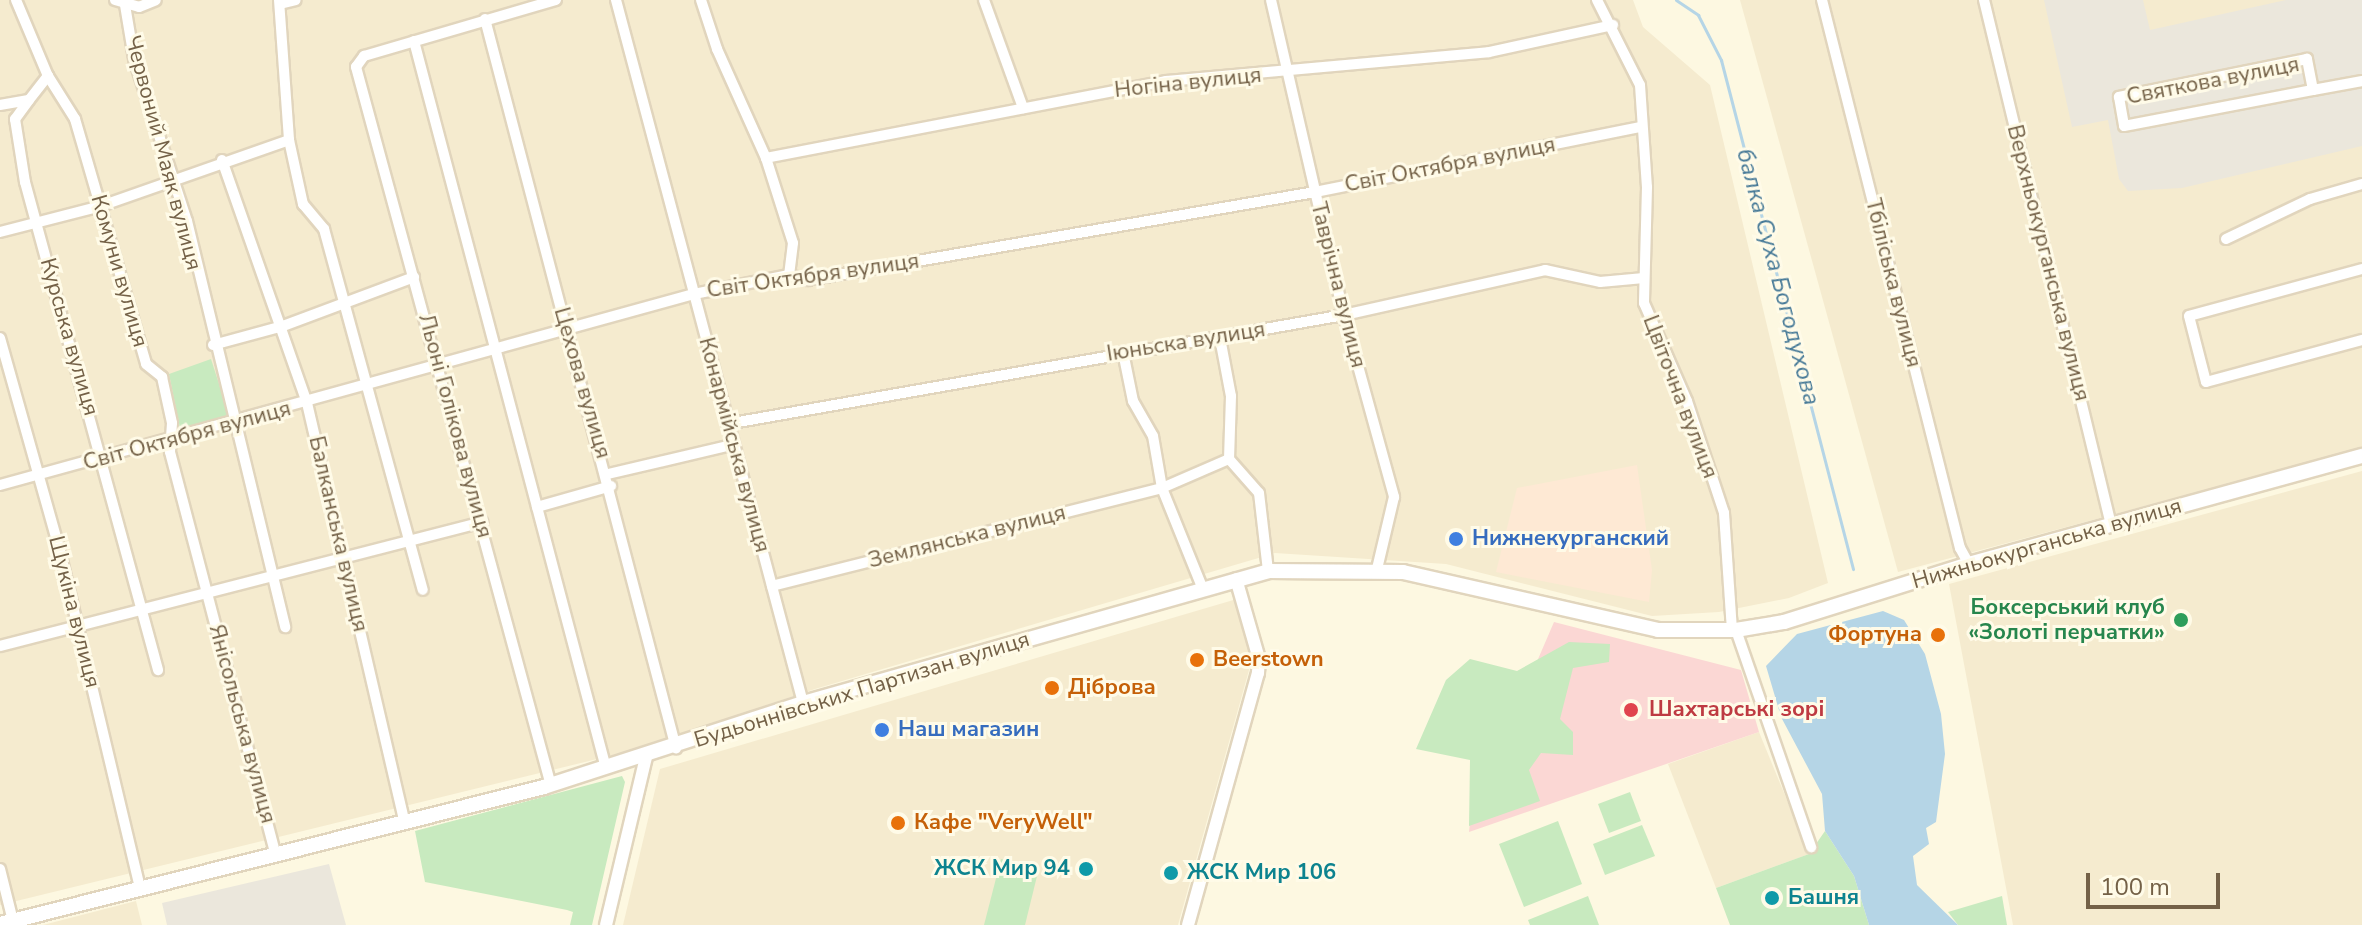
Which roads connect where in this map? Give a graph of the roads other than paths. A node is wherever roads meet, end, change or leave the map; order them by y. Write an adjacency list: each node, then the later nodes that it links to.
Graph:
1 (16, 0): 18 (street, Комуни вулиця)
2 (156, 0): 12 (street)
3 (296, 0): 13 (street)
4 (556, 0): 14 (street)
5 (616, 0): 39 (street, Конармійська вулиця)
6 (701, 0): 26 (street)
7 (984, 0): 23 (street)
8 (1271, 0): 17 (street, Таврічна вулиця)
9 (1597, 0): 15 (street, Цвiточна вулиця)
10 (1822, 0): 70 (street, Тбіліська вулиця)
11 (1984, 0): 67 (street, Верхньокурганська вулиця)
12 (120, 2): 28 (street, Червоний Маяк вулиця)
13 (280, 2): 25 (street)
14 (485, 19): 16 (street); 43 (street, Цехова вулиця)
15 (1613, 25): 17 (street, Ногіна вулиця); 24 (street, Цвiточна вулиця)
16 (414, 41): 37 (street, Льоні Голікова вулиця); 48 (street)
17 (1289, 73): 23 (street, Ногіна вулиця); 30 (street, Таврічна вулиця)
18 (48, 76): 21 (street); 31 (street, Комуни вулиця)
19 (2362, 81): 20 (street, Святкова вулиця)
20 (2313, 90): 20 (street, Святкова вулиця)
21 (29, 100): 22 (street); 32 (street, Курська вулиця)
22 (0, 105)
23 (1023, 108): 26 (street, Ногіна вулиця)
24 (1640, 127): 30 (street, Світ Октября вулиця); 38 (street, Цвiточна вулиця)
25 (289, 140): 27 (street); 40 (street)
26 (766, 158): 36 (street)
27 (222, 160): 28 (street); 42 (street, Балканська вулиця)
28 (175, 182): 31 (street); 47 (street, Червоний Маяк вулиця)
29 (2362, 184): 34 (street)
30 (1315, 192): 36 (street, Світ Октября вулиця); 41 (street, Таврічна вулиця)
31 (101, 206): 32 (street); 55 (street, Комуни вулиця)
32 (37, 222): 33 (street); 58 (street, Курська вулиця)
33 (0, 232)
34 (2226, 239)
35 (2362, 269): 46 (street)
36 (789, 275): 39 (street, Світ Октября вулиця)
37 (414, 277): 40 (street); 50 (street, Льоні Голікова вулиця)
38 (1644, 278): 41 (street, Iюньска вулиця); 82 (street, Цвiточна вулиця)
39 (694, 294): 43 (street, Світ Октября вулиця); 54 (street, Конармійська вулиця)
40 (346, 304): 42 (street); 51 (street)
41 (1344, 315): 45 (street, Iюньска вулиця); 71 (street, Таврічна вулиця)
42 (283, 326): 47 (street); 52 (street, Балканська вулиця)
43 (565, 327): 48 (street, Світ Октября вулиця); 60 (street, Цехова вулиця)
44 (0, 338): 61 (street, Щукіна вулиця)
45 (1220, 338): 49 (street, Iюньска вулиця); 59 (street)
46 (2362, 340)
47 (213, 345): 53 (street, Червоний Маяк вулиця)
48 (495, 347): 50 (street, Світ Октября вулиця); 65 (street)
49 (1123, 352): 54 (street, Iюньска вулиця); 64 (street)
50 (440, 365): 51 (street, Світ Октября вулиця); 66 (street, Льоні Голікова вулиця)
51 (368, 385): 52 (street, Світ Октября вулиця); 68 (street)
52 (307, 403): 53 (street, Світ Октября вулиця); 69 (street, Балканська вулиця)
53 (235, 424): 55 (street, Світ Октября вулиця); 73 (street, Червоний Маяк вулиця)
54 (727, 424): 56 (street, Конармійська вулиця)
55 (171, 439): 58 (street, Світ Октября вулиця); 78 (street, Комуни вулиця)
56 (732, 445): 60 (street); 75 (street, Конармійська вулиця)
57 (2362, 456): 67 (main road, Нижньокурганська вулиця)
58 (103, 458): 61 (street, Світ Октября вулиця); 79 (street, Курська вулиця)
59 (1229, 459): 64 (street, Землянська вулиця); 72 (street)
60 (608, 474): 63 (street, Цехова вулиця)
61 (39, 475): 62 (street, Світ Октября вулиця); 80 (street, Щукіна вулиця)
62 (0, 485)
63 (611, 486): 65 (street); 86 (street, Цехова вулиця)
64 (1162, 488): 75 (street, Землянська вулиця); 76 (street)
65 (537, 507): 88 (street)
66 (482, 522): 68 (street); 89 (street, Льоні Голікова вулиця)
67 (2111, 525): 70 (main road, Нижньокурганська вулиця)
68 (410, 540): 69 (street); 77 (street)
69 (344, 556): 73 (street); 90 (street, Балканська вулиця)
70 (1969, 564): 82 (main road, Нижньокурганська вулиця)
71 (1377, 569): 72 (main road, Будьоннівських Партизан вулиця); 82 (main road, Будьоннівських Партизан вулиця)
72 (1268, 571): 74 (main road, Будьоннівських Партизан вулиця)
73 (271, 577): 78 (street); 81 (street, Червоний Маяк вулиця)
74 (1236, 579): 76 (main road, Будьоннівських Партизан вулиця); 97 (street)
75 (772, 586): 85 (street, Конармійська вулиця)
76 (1202, 587): 85 (main road, Будьоннівських Партизан вулиця)
77 (423, 590)
78 (207, 593): 79 (street); 92 (street, Янісольська вулиця)
79 (141, 609): 80 (street); 84 (street, Курська вулиця)
80 (78, 627): 83 (street); 94 (street, Щукіна вулиця)
81 (285, 627)
82 (1734, 630): 91 (street, Цвiточна вулиця)
83 (0, 646)
84 (158, 670)
85 (803, 703): 86 (main road, Будьоннівських Партизан вулиця)
86 (676, 748): 87 (main road, Будьоннівських Партизан вулиця)
87 (646, 757): 88 (main road, Будьоннівських Партизан вулиця); 96 (street)
88 (606, 768): 89 (main road, Будьоннівських Партизан вулиця)
89 (550, 782): 90 (main road, Будьоннівських Партизан вулиця)
90 (405, 823): 92 (main road, Будьоннівських Партизан вулиця)
91 (1811, 847)
92 (276, 855): 94 (main road, Будьоннівських Партизан вулиця)
93 (0, 869): 95 (street)
94 (140, 888): 95 (main road, Будьоннівських Партизан вулиця)
95 (9, 923)
96 (606, 925)
97 (1188, 925)

